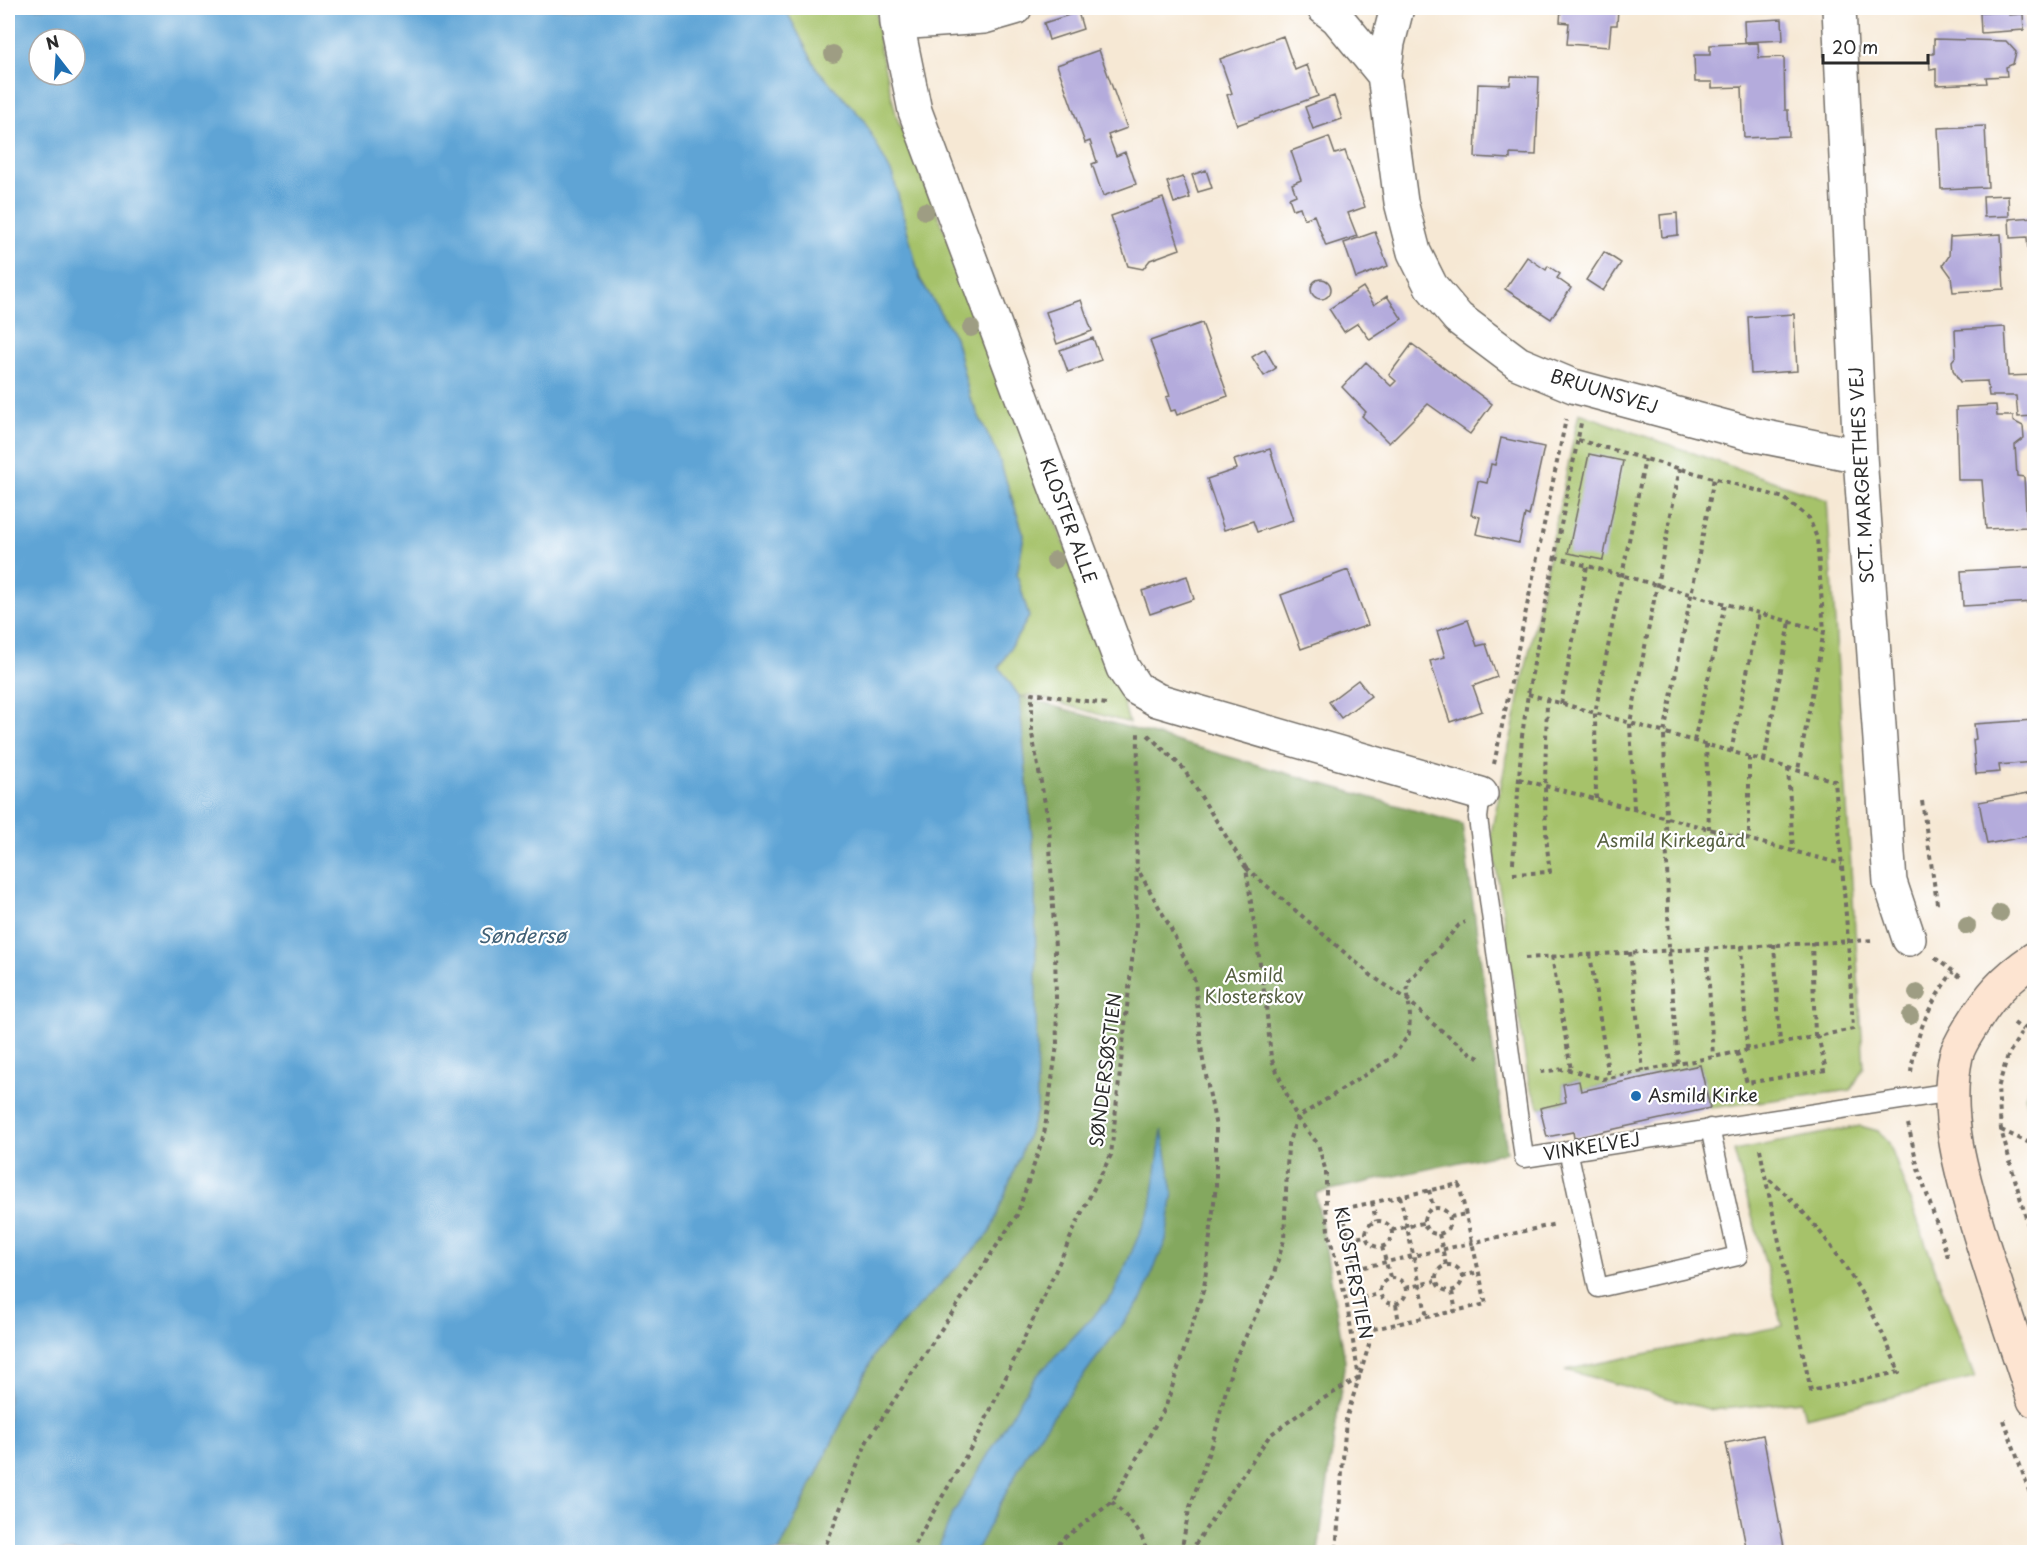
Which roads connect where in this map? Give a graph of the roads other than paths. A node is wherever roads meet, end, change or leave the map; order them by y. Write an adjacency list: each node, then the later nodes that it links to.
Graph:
1 (1015, 8): 5 (street)
2 (1324, 8): 6 (street)
3 (1397, 8): 6 (street, BRUUNSVEJ)
4 (1839, 8): 7 (street, SCT. MARGRETHES VEJ)
5 (897, 15): 8 (street, KLOSTER ALLE)
6 (1384, 75): 7 (street, BRUUNSVEJ)
7 (1860, 456): 9 (street, SCT. MARGRETHES VEJ)
8 (1481, 794): 13 (lane, VINKELVEJ)
9 (1909, 939)
10 (2034, 959): 11 (street)
11 (1952, 1092): 12 (lane, VINKELVEJ); 14 (street)
12 (1710, 1128): 13 (lane, VINKELVEJ); 13 (lane)
13 (1568, 1150)
14 (2034, 1400)

